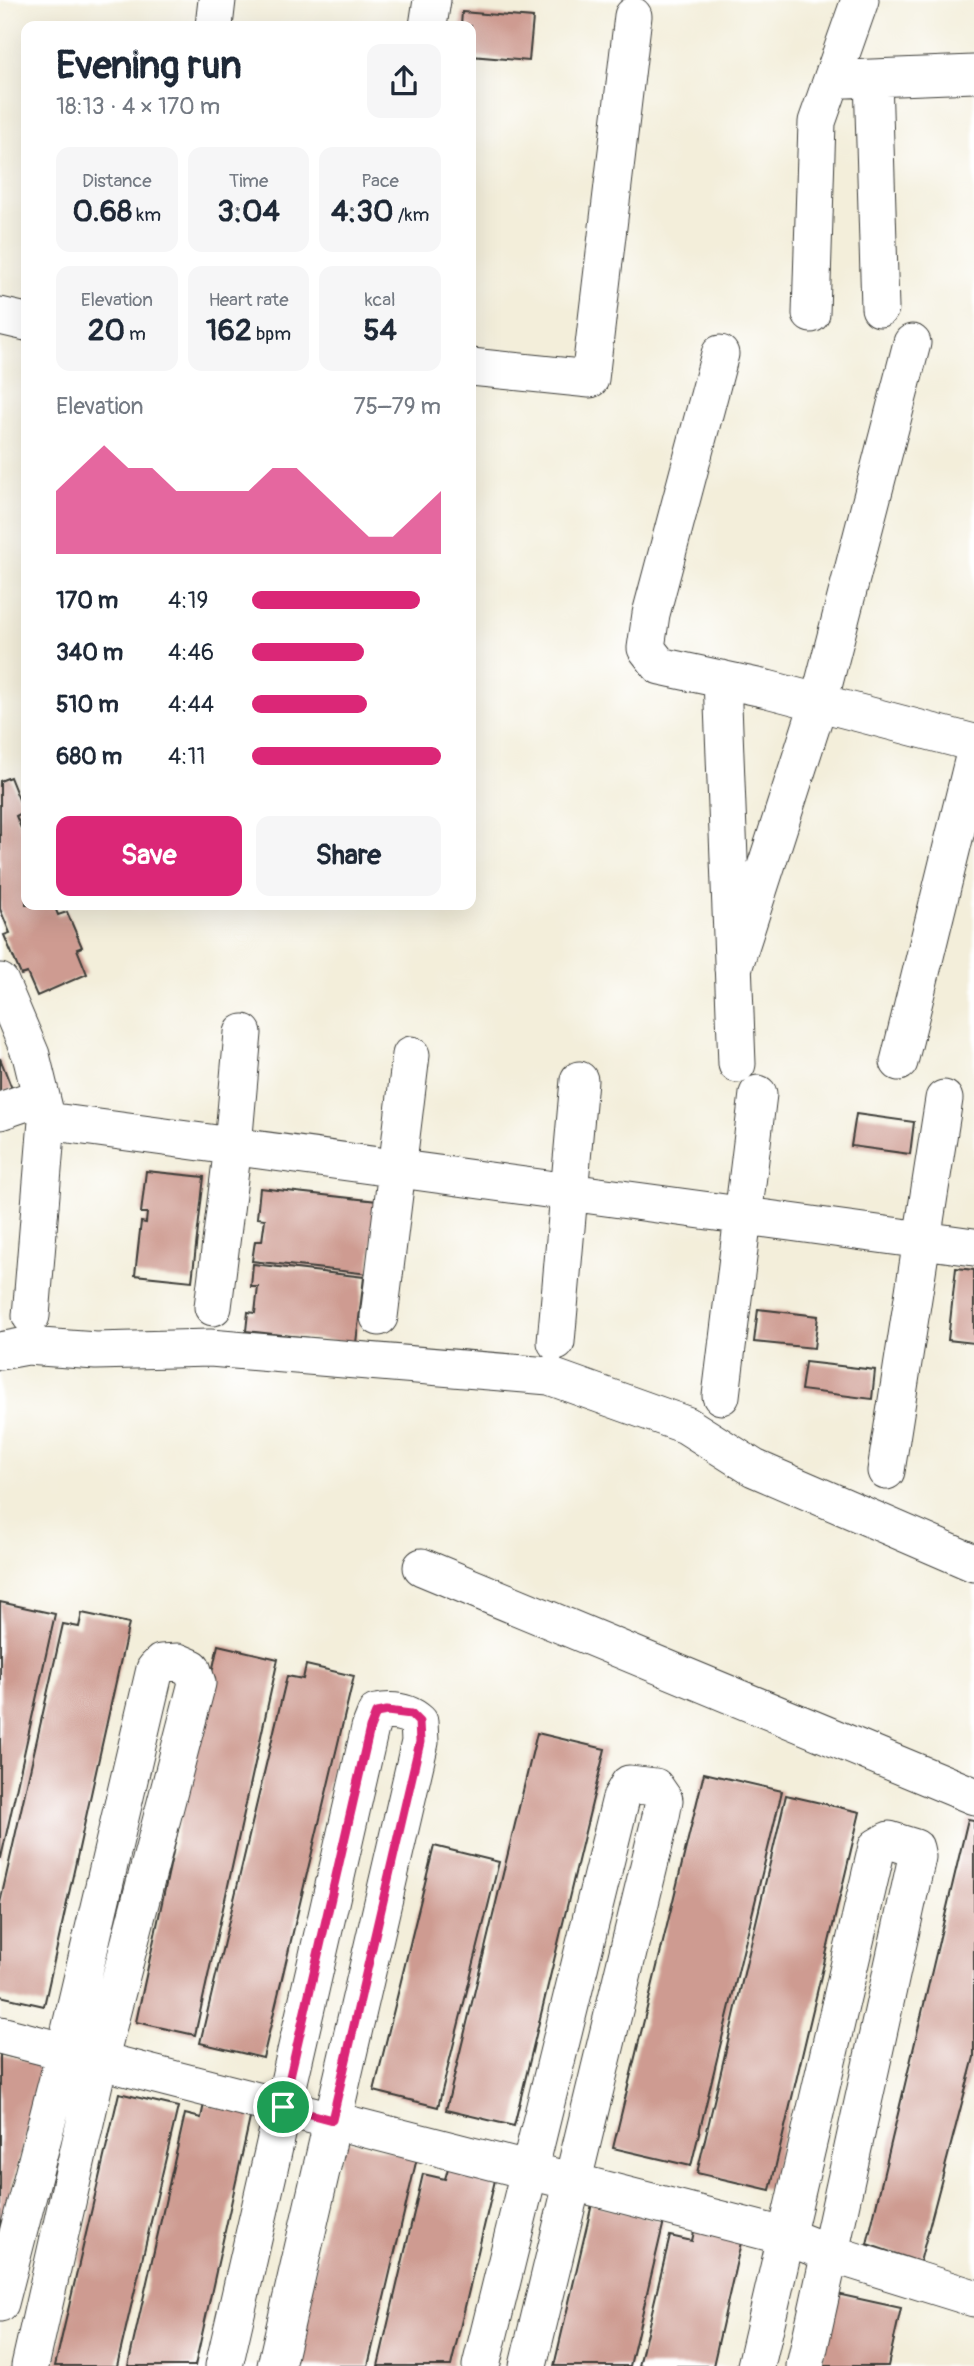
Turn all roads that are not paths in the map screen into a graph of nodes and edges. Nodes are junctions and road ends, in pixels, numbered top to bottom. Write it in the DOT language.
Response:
graph roads {
  1 [pos="217,0"];
  2 [pos="432,0"];
  3 [pos="860,0"];
  4 [pos="633,16"];
  5 [pos="215,21"];
  6 [pos="429,21"];
  7 [pos="974,74"];
  8 [pos="873,78"];
  9 [pos="829,80"];
  10 [pos="880,308"];
  11 [pos="811,314"];
  12 [pos="0,316"];
  13 [pos="21,321"];
  14 [pos="912,344"];
  15 [pos="720,354"];
  16 [pos="476,368"];
  17 [pos="722,679"];
  18 [pos="819,702"];
  19 [pos="974,743"];
  20 [pos="974,757"];
  21 [pos="733,969"];
  22 [pos="0,982"];
  23 [pos="243,1033"];
  24 [pos="411,1055"];
  25 [pos="899,1062"];
  26 [pos="737,1064"];
  27 [pos="579,1080"];
  28 [pos="758,1094"];
  29 [pos="944,1099"];
  30 [pos="44,1109"];
  31 [pos="0,1111"];
  32 [pos="233,1146"];
  33 [pos="397,1169"];
  34 [pos="569,1192"];
  35 [pos="742,1216"];
  36 [pos="922,1240"];
  37 [pos="974,1247"];
  38 [pos="213,1307"];
  39 [pos="31,1316"];
  40 [pos="379,1317"];
  41 [pos="556,1342"];
  42 [pos="0,1350"];
  43 [pos="721,1396"];
  44 [pos="886,1471"];
  45 [pos="974,1563"];
  46 [pos="422,1567"];
  47 [pos="974,1796"];
  48 [pos="0,2035"];
  49 [pos="82,2056"];
  50 [pos="283,2107"];
  51 [pos="332,2120"];
  52 [pos="530,2169"];
  53 [pos="574,2180"];
  54 [pos="788,2237"];
  55 [pos="829,2253"];
  56 [pos="974,2298"];
  57 [pos="0,2303"];
  58 [pos="30,2366"];
  59 [pos="224,2366"];
  60 [pos="276,2366"];
  61 [pos="481,2366"];
  62 [pos="528,2366"];
  63 [pos="756,2366"];
  64 [pos="805,2366"];
  1 -- 5 [label="street"];
  2 -- 6 [label="street"];
  3 -- 9 [label="street"];
  4 -- 16 [label="street"];
  7 -- 8 [label="street"];
  8 -- 9 [label="street"];
  8 -- 10 [label="street"];
  9 -- 11 [label="street"];
  12 -- 13 [label="street"];
  14 -- 18 [label="street"];
  15 -- 17 [label="street"];
  17 -- 18 [label="street"];
  17 -- 21 [label="street"];
  18 -- 19 [label="street"];
  18 -- 21 [label="street"];
  20 -- 25 [label="street"];
  21 -- 26 [label="street"];
  22 -- 30 [label="street"];
  23 -- 32 [label="street"];
  24 -- 33 [label="street"];
  27 -- 34 [label="street"];
  28 -- 35 [label="street"];
  29 -- 36 [label="street"];
  30 -- 31 [label="street"];
  30 -- 32 [label="street"];
  30 -- 39 [label="street"];
  32 -- 33 [label="street"];
  32 -- 38 [label="street"];
  33 -- 34 [label="street"];
  33 -- 40 [label="street"];
  34 -- 35 [label="street"];
  34 -- 41 [label="street"];
  35 -- 36 [label="street"];
  35 -- 43 [label="street"];
  36 -- 37 [label="street"];
  36 -- 44 [label="street"];
  42 -- 45 [label="street"];
  46 -- 47 [label="street"];
  48 -- 49 [label="street"];
  49 -- 49 [label="street"];
  49 -- 50 [label="street"];
  49 -- 57 [label="street"];
  49 -- 58 [label="street"];
  50 -- 51 [label="street"];
  50 -- 51 [label="street"];
  50 -- 59 [label="street"];
  51 -- 52 [label="street"];
  51 -- 60 [label="street"];
  52 -- 53 [label="street"];
  52 -- 53 [label="street"];
  52 -- 61 [label="street"];
  53 -- 54 [label="street"];
  53 -- 62 [label="street"];
  54 -- 55 [label="street"];
  54 -- 55 [label="street"];
  54 -- 63 [label="street"];
  55 -- 56 [label="street"];
  55 -- 64 [label="street"];
}
